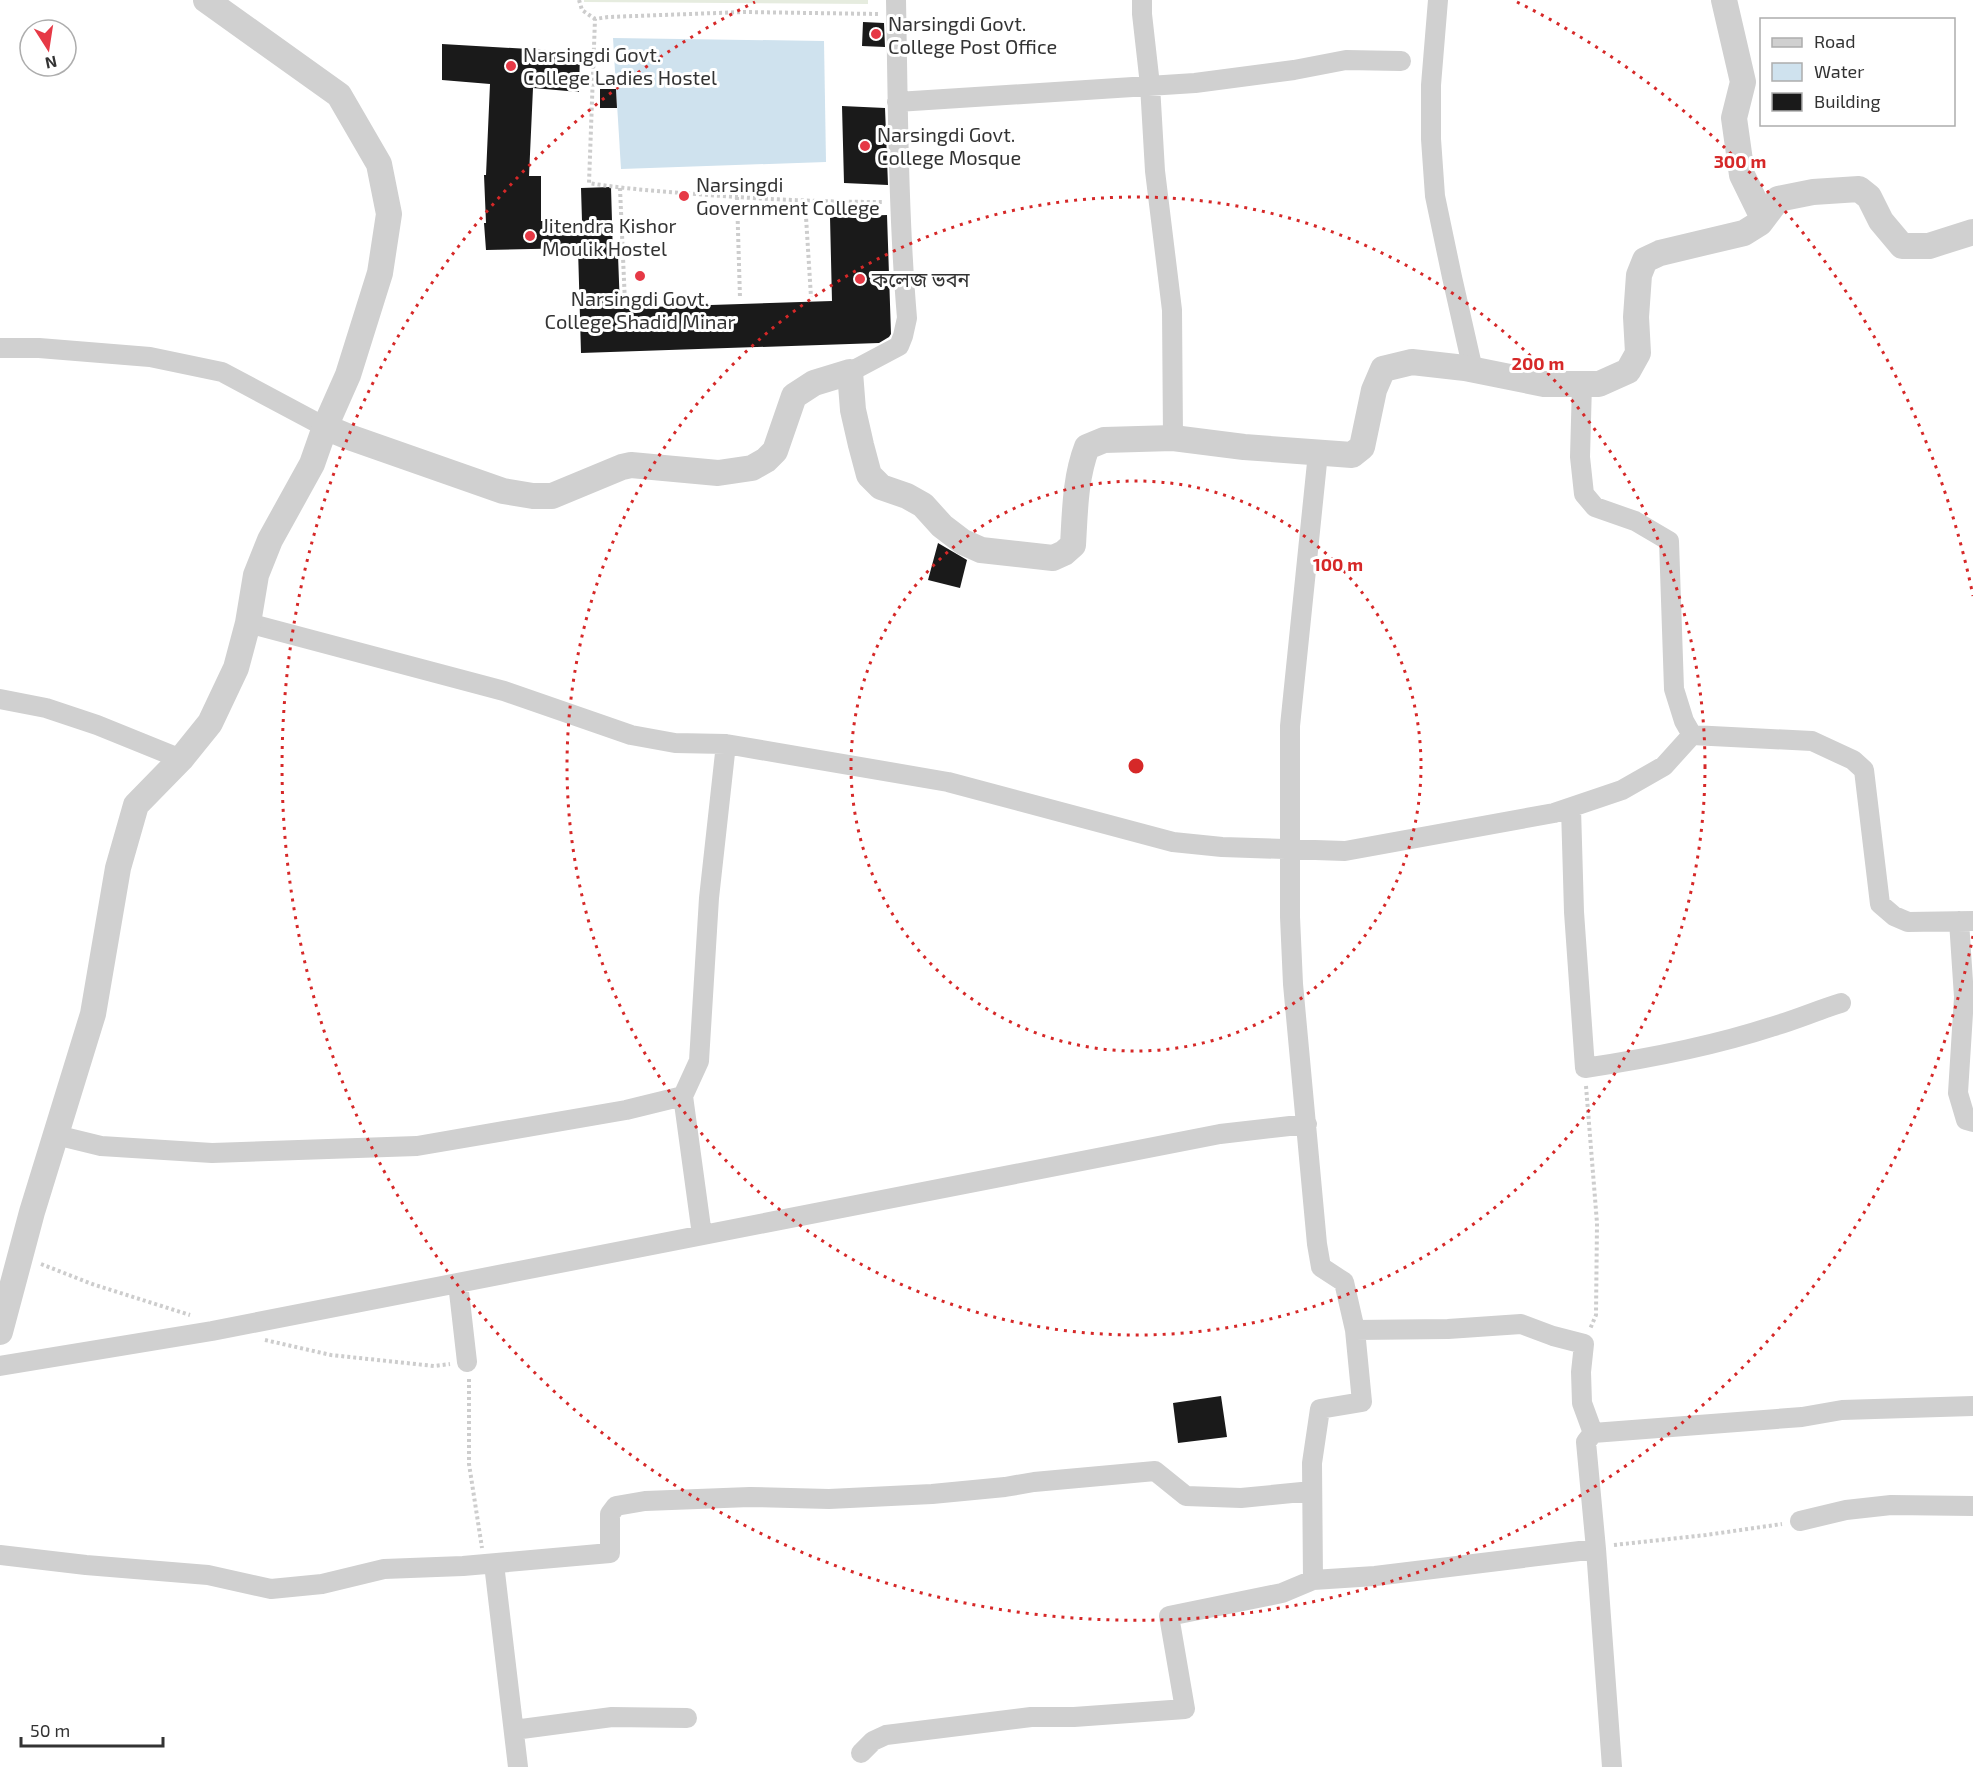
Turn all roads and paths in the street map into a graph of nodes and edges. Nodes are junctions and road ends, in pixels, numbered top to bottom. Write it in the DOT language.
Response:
graph roads {
  1 [pos="206,0"];
  2 [pos="579,0"];
  3 [pos="1142,0"];
  4 [pos="1437,0"];
  5 [pos="1724,0"];
  6 [pos="896,7"];
  7 [pos="595,19"];
  8 [pos="1401,61"];
  9 [pos="1150,85"];
  10 [pos="897,102"];
  11 [pos="620,188"];
  12 [pos="737,197"];
  13 [pos="805,201"];
  14 [pos="900,202"];
  15 [pos="1763,218"];
  16 [pos="1973,232"];
  17 [pos="811,297"];
  18 [pos="740,298"];
  19 [pos="625,303"];
  20 [pos="0,348"];
  21 [pos="1473,369"];
  22 [pos="850,372"];
  23 [pos="1582,384"];
  24 [pos="325,427"];
  25 [pos="1173,438"];
  26 [pos="1318,453"];
  27 [pos="248,623"];
  28 [pos="0,699"];
  29 [pos="1692,735"];
  30 [pos="726,744"];
  31 [pos="181,759"];
  32 [pos="1571,808"];
  33 [pos="1291,850"];
  34 [pos="1966,921"];
  35 [pos="1841,1003"];
  36 [pos="1585,1068"];
  37 [pos="683,1096"];
  38 [pos="1973,1122"];
  39 [pos="1307,1124"];
  40 [pos="56,1135"];
  41 [pos="702,1235"];
  42 [pos="20,1256"];
  43 [pos="458,1283"];
  44 [pos="228,1328"];
  45 [pos="1355,1330"];
  46 [pos="0,1332"];
  47 [pos="261,1339"];
  48 [pos="1584,1344"];
  49 [pos="467,1362"];
  50 [pos="0,1366"];
  51 [pos="1973,1406"];
  52 [pos="1593,1433"];
  53 [pos="1312,1491"];
  54 [pos="1973,1506"];
  55 [pos="1800,1521"];
  56 [pos="1596,1549"];
  57 [pos="0,1555"];
  58 [pos="489,1564"];
  59 [pos="1313,1580"];
  60 [pos="687,1718"];
  61 [pos="514,1730"];
  62 [pos="861,1753"];
  63 [pos="518,1767"];
  64 [pos="1612,1767"];
  1 -- 24 [label="street"];
  2 -- 7 [label="path"];
  3 -- 9 [label="street"];
  4 -- 21 [label="street"];
  5 -- 15 [label="street"];
  6 -- 7 [label="path"];
  6 -- 10 [label="street"];
  7 -- 11 [label="path"];
  8 -- 9 [label="street"];
  9 -- 10 [label="street"];
  9 -- 25 [label="street"];
  10 -- 14 [label="street"];
  11 -- 12 [label="path"];
  11 -- 19 [label="path"];
  12 -- 13 [label="path"];
  12 -- 18 [label="path"];
  13 -- 14 [label="path"];
  13 -- 17 [label="path"];
  14 -- 22 [label="street"];
  15 -- 16 [label="street"];
  15 -- 23 [label="street"];
  20 -- 24 [label="street"];
  21 -- 23 [label="street"];
  21 -- 26 [label="street"];
  22 -- 24 [label="street"];
  22 -- 25 [label="street"];
  23 -- 29 [label="street"];
  24 -- 27 [label="street"];
  25 -- 26 [label="street"];
  26 -- 33 [label="street"];
  27 -- 30 [label="street"];
  27 -- 31 [label="street"];
  28 -- 31 [label="street"];
  29 -- 32 [label="street"];
  29 -- 34 [label="street"];
  30 -- 33 [label="street"];
  30 -- 37 [label="street"];
  31 -- 40 [label="street"];
  32 -- 33 [label="street"];
  32 -- 36 [label="street"];
  33 -- 39 [label="street"];
  34 -- 38 [label="street"];
  35 -- 36 [label="street"];
  36 -- 48 [label="path"];
  37 -- 40 [label="street"];
  37 -- 41 [label="street"];
  39 -- 41 [label="street"];
  39 -- 45 [label="street"];
  40 -- 42 [label="street"];
  41 -- 43 [label="street"];
  42 -- 44 [label="path"];
  42 -- 46 [label="street"];
  43 -- 44 [label="street"];
  43 -- 49 [label="street"];
  44 -- 50 [label="street"];
  45 -- 48 [label="street"];
  45 -- 53 [label="street"];
  47 -- 49 [label="path"];
  48 -- 52 [label="street"];
  49 -- 58 [label="path"];
  51 -- 52 [label="street"];
  52 -- 56 [label="street"];
  53 -- 58 [label="street"];
  53 -- 59 [label="street"];
  54 -- 55 [label="street"];
  55 -- 56 [label="path"];
  56 -- 59 [label="street"];
  56 -- 64 [label="street"];
  57 -- 58 [label="street"];
  58 -- 61 [label="street"];
  59 -- 62 [label="street"];
  60 -- 61 [label="street"];
  61 -- 63 [label="street"];
}
